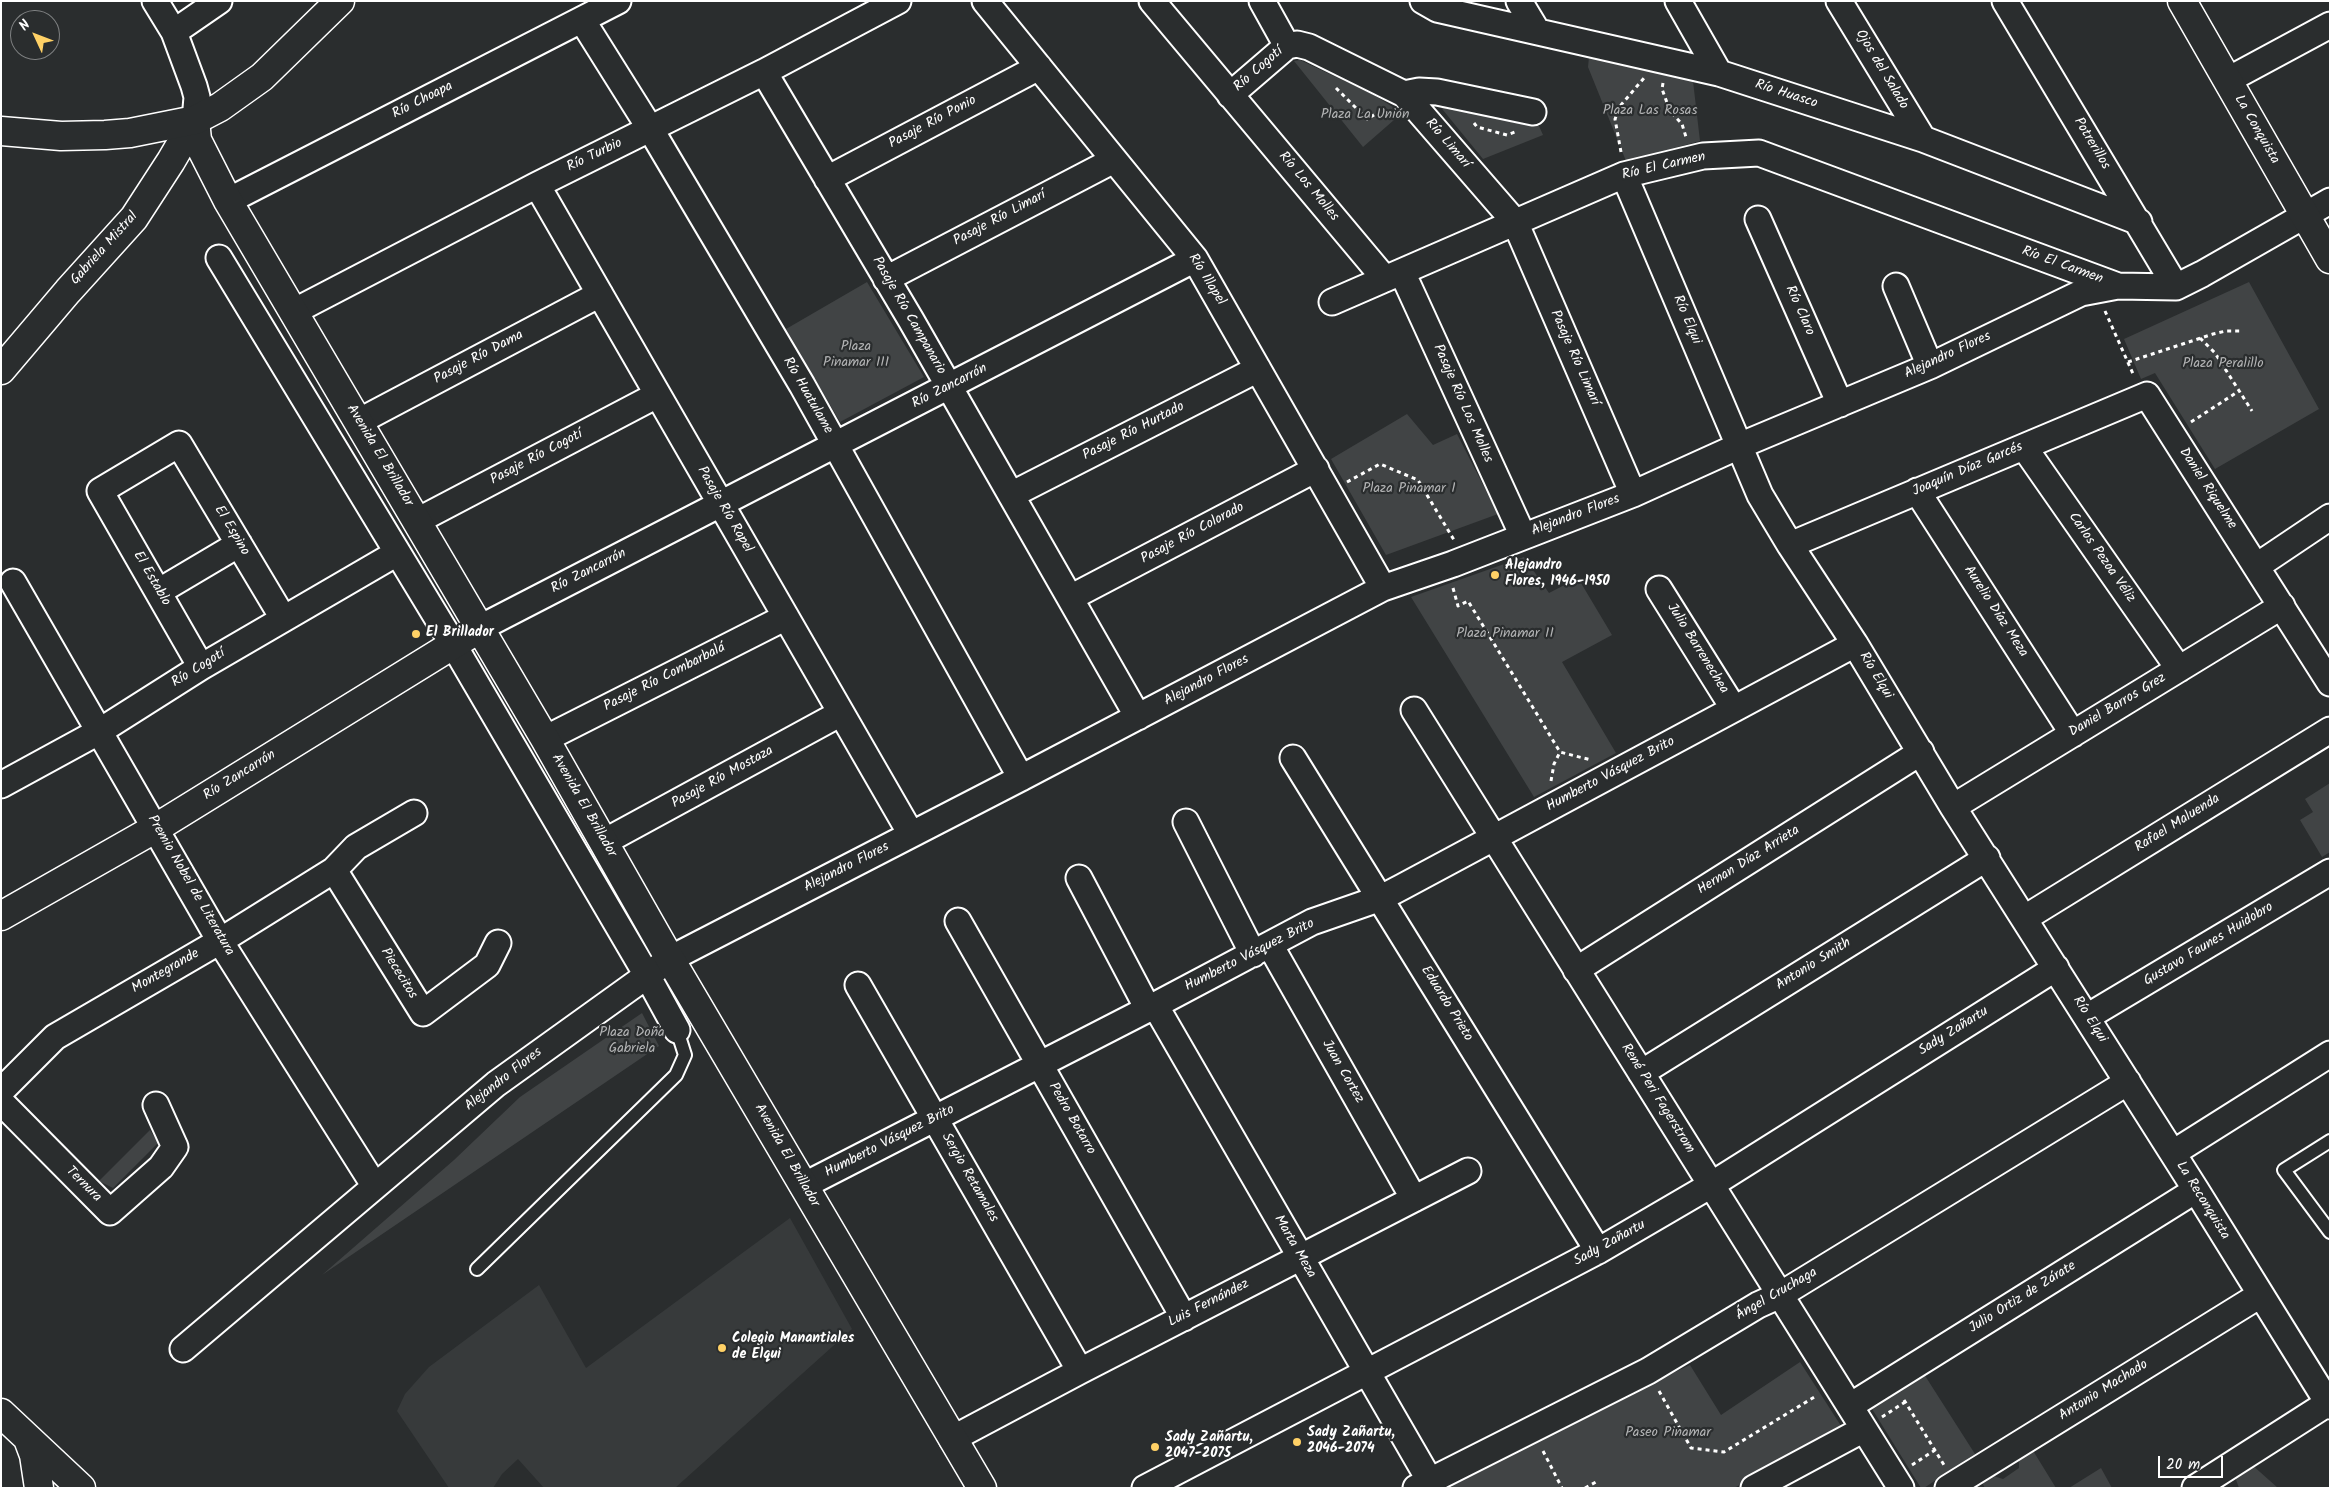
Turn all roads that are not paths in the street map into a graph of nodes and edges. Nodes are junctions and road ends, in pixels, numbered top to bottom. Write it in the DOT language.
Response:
graph roads {
  1 [pos="155,1"];
  2 [pos="219,1"];
  3 [pos="340,1"];
  4 [pos="618,1"];
  5 [pos="898,1"];
  6 [pos="985,1"];
  7 [pos="1152,1"];
  8 [pos="1262,1"];
  9 [pos="1424,1"];
  10 [pos="1519,1"];
  11 [pos="1678,1"];
  12 [pos="1839,1"];
  13 [pos="2005,1"];
  14 [pos="2182,1"];
  15 [pos="582,20"];
  16 [pos="2330,25"];
  17 [pos="1537,31"];
  18 [pos="174,32"];
  19 [pos="1287,46"];
  20 [pos="1039,67"];
  21 [pos="764,72"];
  22 [pos="1719,73"];
  23 [pos="2228,80"];
  24 [pos="1404,94"];
  25 [pos="1230,95"];
  26 [pos="1533,112"];
  27 [pos="195,120"];
  28 [pos="651,130"];
  29 [pos="1,131"];
  30 [pos="1923,140"];
  31 [pos="1114,160"];
  32 [pos="1624,175"];
  33 [pos="828,179"];
  34 [pos="537,185"];
  35 [pos="228,201"];
  36 [pos="2330,201"];
  37 [pos="2306,214"];
  38 [pos="1758,219"];
  39 [pos="1515,222"];
  40 [pos="2138,222"];
  41 [pos="219,258"];
  42 [pos="1195,259"];
  43 [pos="2330,259"];
  44 [pos="1394,275"];
  45 [pos="886,279"];
  46 [pos="1896,286"];
  47 [pos="2176,287"];
  48 [pos="2106,288"];
  49 [pos="600,294"];
  50 [pos="1332,302"];
  51 [pos="293,312"];
  52 [pos="1930,366"];
  53 [pos="1258,369"];
  54 [pos="1,370"];
  55 [pos="949,387"];
  56 [pos="658,395"];
  57 [pos="2146,395"];
  58 [pos="1840,404"];
  59 [pos="358,422"];
  60 [pos="836,446"];
  61 [pos="1739,446"];
  62 [pos="2024,447"];
  63 [pos="1322,480"];
  64 [pos="100,491"];
  65 [pos="1917,491"];
  66 [pos="1633,494"];
  67 [pos="1011,495"];
  68 [pos="721,504"];
  69 [pos="2330,517"];
  70 [pos="417,521"];
  71 [pos="1522,536"];
  72 [pos="239,544"];
  73 [pos="1790,544"];
  74 [pos="397,553"];
  75 [pos="2257,566"];
  76 [pos="13,582"];
  77 [pos="1383,588"];
  78 [pos="1659,589"];
  79 [pos="158,592"];
  80 [pos="1070,598"];
  81 [pos="2282,606"];
  82 [pos="786,617"];
  83 [pos="283,618"];
  84 [pos="480,628"];
  85 [pos="453,644"];
  86 [pos="1855,644"];
  87 [pos="201,667"];
  88 [pos="2179,669"];
  89 [pos="2328,676"];
  90 [pos="1734,708"];
  91 [pos="1414,710"];
  92 [pos="841,713"];
  93 [pos="1138,717"];
  94 [pos="2330,730"];
  95 [pos="100,731"];
  96 [pos="2073,734"];
  97 [pos="545,739"];
  98 [pos="1921,752"];
  99 [pos="1293,758"];
  100 [pos="1021,778"];
  101 [pos="1,785"];
  102 [pos="1953,807"];
  103 [pos="414,814"];
  104 [pos="1186,822"];
  105 [pos="156,828"];
  106 [pos="911,834"];
  107 [pos="1494,839"];
  108 [pos="604,842"];
  109 [pos="1987,858"];
  110 [pos="334,870"];
  111 [pos="2330,872"];
  112 [pos="1079,878"];
  113 [pos="1381,898"];
  114 [pos="1,916"];
  115 [pos="2026,918"];
  116 [pos="958,921"];
  117 [pos="220,940"];
  118 [pos="498,943"];
  119 [pos="1262,950"];
  120 [pos="670,959"];
  121 [pos="2056,968"];
  122 [pos="1576,970"];
  123 [pos="648,977"];
  124 [pos="858,985"];
  125 [pos="1151,1007"];
  126 [pos="2087,1017"];
  127 [pos="677,1030"];
  128 [pos="2330,1054"];
  129 [pos="1040,1065"];
  130 [pos="1641,1073"];
  131 [pos="2128,1082"];
  132 [pos="1,1091"];
  133 [pos="1,1102"];
  134 [pos="156,1105"];
  135 [pos="935,1119"];
  136 [pos="2330,1141"];
  137 [pos="2173,1153"];
  138 [pos="1468,1171"];
  139 [pos="374,1185"];
  140 [pos="1711,1185"];
  141 [pos="803,1186"];
  142 [pos="2196,1190"];
  143 [pos="1414,1199"];
  144 [pos="2330,1232"];
  145 [pos="1598,1251"];
  146 [pos="1300,1258"];
  147 [pos="477,1269"];
  148 [pos="1780,1295"];
  149 [pos="2260,1295"];
  150 [pos="1184,1318"];
  151 [pos="183,1349"];
  152 [pos="1080,1371"];
  153 [pos="1366,1372"];
  154 [pos="2329,1405"];
  155 [pos="1850,1406"];
  156 [pos="1,1413"];
  157 [pos="1864,1429"];
  158 [pos="27,1437"];
  159 [pos="952,1440"];
  160 [pos="1426,1485"];
  161 [pos="1952,1485"];
  162 [pos="39,1488"];
  163 [pos="80,1488"];
  164 [pos="982,1488"];
  165 [pos="1145,1488"];
  166 [pos="1754,1488"];
  167 [pos="1901,1488"];
  168 [pos="2195,1488"];
  1 -- 18 [label="street"];
  2 -- 18 [label="street"];
  3 -- 27 [label="street"];
  4 -- 15 [label="street, Río Choapa"];
  5 -- 21 [label="street, Río Turbio"];
  6 -- 20 [label="street, Río Illapel"];
  7 -- 25 [label="street"];
  8 -- 19 [label="street"];
  9 -- 17 [label="street, Río Huasco"];
  10 -- 17 [label="street"];
  11 -- 22 [label="street"];
  12 -- 30 [label="street, Ojos del Salado"];
  13 -- 40 [label="street, Potrerillos"];
  14 -- 23 [label="street, La Conquista"];
  15 -- 28 [label="street, Río Huatulame"];
  15 -- 35 [label="street, Río Choapa"];
  16 -- 23 [label="street"];
  17 -- 22 [label="street, Río Huasco"];
  18 -- 27 [label="street"];
  19 -- 24 [label="street, Río Limarí"];
  19 -- 25 [label="street, Río Cogotí"];
  20 -- 31 [label="street, Río Illapel"];
  20 -- 33 [label="street, Pasaje Río Ponio"];
  21 -- 28 [label="street, Río Turbio"];
  21 -- 33 [label="street, Pasaje Río Campanario"];
  22 -- 30 [label="street, Río Huasco"];
  23 -- 37 [label="street, La Conquista"];
  24 -- 26 [label="street"];
  24 -- 39 [label="street, Río Limarí"];
  25 -- 44 [label="street, Río Los Molles"];
  27 -- 29 [label="street"];
  27 -- 35 [label="street, Avenida El Brillador"];
  27 -- 54 [label="street, Gabriela Mistral"];
  28 -- 34 [label="street, Río Turbio"];
  28 -- 60 [label="street, Río Huatulame"];
  30 -- 40 [label="street, Río Huasco"];
  31 -- 42 [label="street, Río Illapel"];
  31 -- 45 [label="street, Pasaje Río Limarí"];
  32 -- 39 [label="street, Río El Carmen"];
  32 -- 48 [label="street, Río El Carmen"];
  32 -- 61 [label="street, Río Elqui"];
  33 -- 45 [label="street, Pasaje Río Campanario"];
  34 -- 49 [label="street, Pasaje Río Rapel"];
  34 -- 51 [label="street, Río Turbio"];
  35 -- 51 [label="street, Avenida El Brillador"];
  36 -- 37 [label="street, Alejandro Flores"];
  37 -- 43 [label="street, La Conquista"];
  37 -- 47 [label="street, Alejandro Flores"];
  38 -- 58 [label="street, Río Claro"];
  39 -- 44 [label="street, Río El Carmen"];
  39 -- 66 [label="street, Pasaje Río Limarí"];
  40 -- 47 [label="street, Potrerillos"];
  41 -- 74 [label="street"];
  42 -- 53 [label="street, Río Illapel"];
  42 -- 55 [label="street, Río Zancarrón"];
  44 -- 50 [label="street, Río El Carmen"];
  44 -- 71 [label="street, Pasaje Río Los Molles"];
  45 -- 55 [label="street, Pasaje Río Campanario"];
  46 -- 52 [label="street"];
  47 -- 48 [label="street, Alejandro Flores"];
  48 -- 52 [label="street, Alejandro Flores"];
  49 -- 56 [label="street, Pasaje Río Rapel"];
  49 -- 59 [label="street, Pasaje Río Dama"];
  51 -- 59 [label="street, Avenida El Brillador"];
  52 -- 58 [label="street, Alejandro Flores"];
  53 -- 63 [label="street, Río Illapel"];
  53 -- 67 [label="street, Pasaje Río Hurtado"];
  55 -- 60 [label="street, Río Zancarrón"];
  55 -- 67 [label="street, Pasaje Río Campanario"];
  56 -- 68 [label="street, Pasaje Río Rapel"];
  56 -- 70 [label="street, Pasaje Río Cogotí"];
  57 -- 62 [label="street, Joaquín Díaz Garcés"];
  57 -- 75 [label="street, Daniel Riquelme"];
  58 -- 61 [label="street, Alejandro Flores"];
  59 -- 70 [label="street, Avenida El Brillador"];
  60 -- 68 [label="street, Río Zancarrón"];
  60 -- 100 [label="street, Río Huatulame"];
  61 -- 66 [label="street, Alejandro Flores"];
  61 -- 73 [label="street, Río Elqui"];
  62 -- 65 [label="street, Joaquín Díaz Garcés"];
  62 -- 88 [label="street, Carlos Pezoa Véliz"];
  63 -- 77 [label="street, Río Illapel"];
  63 -- 80 [label="street, Pasaje Río Colorado"];
  64 -- 72 [label="street, El Espino"];
  64 -- 79 [label="street, El Establo"];
  65 -- 73 [label="street, Joaquín Díaz Garcés"];
  65 -- 96 [label="street, Aurelio Díaz Meza"];
  66 -- 71 [label="street, Alejandro Flores"];
  67 -- 80 [label="street, Pasaje Río Campanario"];
  68 -- 82 [label="street, Pasaje Río Rapel"];
  68 -- 84 [label="street, Río Zancarrón"];
  69 -- 75 [label="street"];
  70 -- 84 [label="street, Avenida El Brillador"];
  71 -- 77 [label="street, Alejandro Flores"];
  72 -- 79 [label="street"];
  72 -- 83 [label="street, El Espino"];
  73 -- 86 [label="street, Río Elqui"];
  74 -- 83 [label="street, Río Cogotí"];
  74 -- 85 [label="street"];
  75 -- 81 [label="street, Daniel Riquelme"];
  76 -- 95 [label="street, Premio Nobel de Literatura"];
  77 -- 93 [label="street, Alejandro Flores"];
  78 -- 90 [label="street, Julio Barrenechea"];
  79 -- 87 [label="street, El Establo"];
  80 -- 93 [label="street, Pasaje Río Campanario"];
  81 -- 88 [label="street, Daniel Barros Grez"];
  81 -- 89 [label="street, Daniel Riquelme"];
  82 -- 92 [label="street, Pasaje Río Rapel"];
  82 -- 97 [label="street, Pasaje Río Combarbalá"];
  83 -- 87 [label="street, Río Cogotí"];
  84 -- 85 [label="street, Río Zancarrón"];
  84 -- 97 [label="street, Avenida El Brillador"];
  85 -- 105 [label="street, Río Zancarrón"];
  85 -- 123 [label="street"];
  86 -- 90 [label="street, Humberto Vásquez Brito"];
  86 -- 98 [label="street, Río Elqui"];
  87 -- 95 [label="street, Río Cogotí"];
  88 -- 96 [label="street, Daniel Barros Grez"];
  90 -- 107 [label="street, Humberto Vásquez Brito"];
  91 -- 107 [label="street, René Peri Fagerstrom"];
  92 -- 106 [label="street, Pasaje Río Rapel"];
  92 -- 108 [label="street, Pasaje Río Mostaza"];
  93 -- 100 [label="street, Alejandro Flores"];
  94 -- 115 [label="street, Rafael Maluenda"];
  95 -- 101 [label="street, Río Cogotí"];
  95 -- 105 [label="street, Premio Nobel de Literatura"];
  96 -- 102 [label="street, Daniel Barros Grez"];
  97 -- 108 [label="street, Avenida El Brillador"];
  98 -- 102 [label="street, Río Elqui"];
  98 -- 122 [label="street, Hernan Díaz Arrieta"];
  99 -- 113 [label="street, Eduardo Prieto"];
  100 -- 106 [label="street, Alejandro Flores"];
  102 -- 109 [label="street, Río Elqui"];
  103 -- 110 [label="street, Montegrande"];
  104 -- 119 [label="street, Juan Cortez"];
  105 -- 114 [label="street, Río Zancarrón"];
  105 -- 117 [label="street, Premio Nobel de Literatura"];
  106 -- 120 [label="street, Alejandro Flores"];
  107 -- 113 [label="street, Humberto Vásquez Brito"];
  107 -- 122 [label="street, René Peri Fagerstrom"];
  108 -- 120 [label="street, Avenida El Brillador"];
  109 -- 115 [label="street, Río Elqui"];
  109 -- 130 [label="street, Antonio Smith"];
  110 -- 117 [label="street, Montegrande"];
  110 -- 118 [label="street, Piececitos"];
  111 -- 126 [label="street, Gustavo Faunes Huidobro"];
  112 -- 125 [label="street, Marta Meza"];
  113 -- 119 [label="street, Humberto Vásquez Brito"];
  113 -- 145 [label="street, Eduardo Prieto"];
  115 -- 121 [label="street, Río Elqui"];
  116 -- 129 [label="street, Pedro Botarro"];
  117 -- 132 [label="street, Montegrande"];
  117 -- 139 [label="street, Premio Nobel de Literatura"];
  119 -- 125 [label="street, Humberto Vásquez Brito"];
  119 -- 143 [label="street, Juan Cortez"];
  120 -- 123 [label="street, Alejandro Flores"];
  120 -- 141 [label="street, Avenida El Brillador"];
  121 -- 126 [label="street, Río Elqui"];
  121 -- 140 [label="street, Sady Zañartu"];
  122 -- 130 [label="street, René Peri Fagerstrom"];
  123 -- 127 [label="street"];
  123 -- 139 [label="street, Alejandro Flores"];
  124 -- 135 [label="street, Sergio Retamales"];
  125 -- 129 [label="street, Humberto Vásquez Brito"];
  125 -- 146 [label="street, Marta Meza"];
  126 -- 131 [label="street, Río Elqui"];
  127 -- 147 [label="lane"];
  128 -- 137 [label="street, La Reconquista"];
  129 -- 135 [label="street, Humberto Vásquez Brito"];
  129 -- 150 [label="street, Pedro Botarro"];
  130 -- 140 [label="street, René Peri Fagerstrom"];
  131 -- 137 [label="street, Río Elqui"];
  131 -- 148 [label="street, Ángel Cruchaga"];
  133 -- 134 [label="street, Ternura"];
  135 -- 141 [label="street, Humberto Vásquez Brito"];
  135 -- 152 [label="street, Sergio Retamales"];
  136 -- 144 [label="lane"];
  137 -- 142 [label="street, La Reconquista"];
  138 -- 143 [label="street, Luis Fernández"];
  139 -- 151 [label="street, Alejandro Flores"];
  140 -- 145 [label="street, Sady Zañartu"];
  140 -- 148 [label="street, René Peri Fagerstrom"];
  141 -- 159 [label="street, Avenida El Brillador"];
  142 -- 149 [label="street, La Reconquista"];
  142 -- 155 [label="street, Julio Ortiz de Zárate"];
  143 -- 146 [label="street, Luis Fernández"];
  145 -- 153 [label="street, Sady Zañartu"];
  146 -- 150 [label="street, Luis Fernández"];
  146 -- 153 [label="street, Marta Meza"];
  148 -- 155 [label="street, René Peri Fagerstrom"];
  148 -- 160 [label="street, Ángel Cruchaga"];
  149 -- 154 [label="street, La Reconquista"];
  149 -- 161 [label="street, Antonio Machado"];
  150 -- 152 [label="street, Luis Fernández"];
  152 -- 159 [label="street, Luis Fernández"];
  153 -- 160 [label="street, Marta Meza"];
  153 -- 165 [label="street, Sady Zañartu"];
  154 -- 168 [label="street"];
  155 -- 157 [label="street, René Peri Fagerstrom"];
  156 -- 158 [label="street"];
  157 -- 166 [label="street"];
  157 -- 167 [label="street, René Peri Fagerstrom"];
  158 -- 162 [label="street"];
  158 -- 163 [label="street"];
  159 -- 164 [label="street, Avenida El Brillador"];
}
